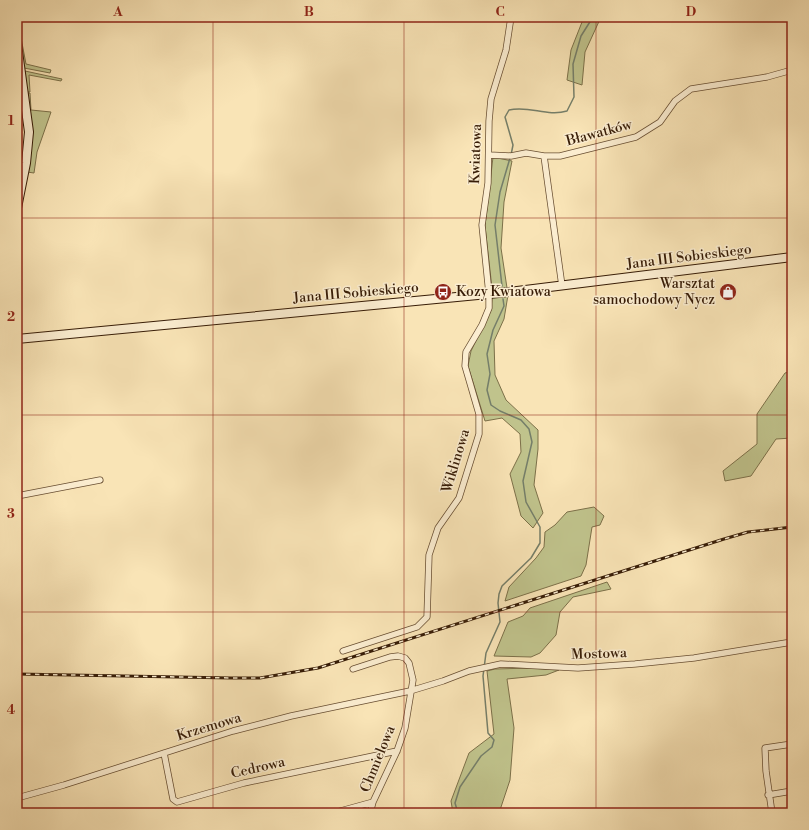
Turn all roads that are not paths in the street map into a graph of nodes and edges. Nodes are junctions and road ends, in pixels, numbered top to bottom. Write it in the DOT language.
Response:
graph roads {
  1 [pos="511,17"];
  2 [pos="17,44"];
  3 [pos="792,70"];
  4 [pos="489,154"];
  5 [pos="544,156"];
  6 [pos="17,208"];
  7 [pos="792,257"];
  8 [pos="562,286"];
  9 [pos="489,294"];
  10 [pos="17,339"];
  11 [pos="100,480"];
  12 [pos="17,496"];
  13 [pos="792,642"];
  14 [pos="344,651"];
  15 [pos="353,669"];
  16 [pos="410,691"];
  17 [pos="792,744"];
  18 [pos="397,751"];
  19 [pos="164,753"];
  20 [pos="792,790"];
  21 [pos="768,795"];
  22 [pos="17,798"];
  23 [pos="373,802"];
  24 [pos="333,813"];
  25 [pos="370,813"];
  26 [pos="772,813"];
  1 -- 4 [label="street, Kwiatowa"];
  2 -- 6 [label="street"];
  3 -- 5 [label="street, Bławatków"];
  4 -- 5 [label="street, Bławatków"];
  4 -- 9 [label="street, Kwiatowa"];
  5 -- 8 [label="street"];
  7 -- 8 [label="street, Jana III Sobieskiego"];
  8 -- 9 [label="street, Jana III Sobieskiego"];
  9 -- 10 [label="street, Jana III Sobieskiego"];
  9 -- 14 [label="street, Wiklinowa"];
  11 -- 12 [label="street"];
  13 -- 16 [label="street, Mostowa"];
  15 -- 16 [label="street"];
  16 -- 18 [label="street, Chmielowa"];
  16 -- 19 [label="street, Krzemowa"];
  17 -- 21 [label="street"];
  18 -- 19 [label="street, Cedrowa"];
  18 -- 23 [label="street, Chmielowa"];
  19 -- 22 [label="street, Krzemowa"];
  20 -- 21 [label="street"];
  21 -- 26 [label="street"];
  23 -- 24 [label="street"];
  23 -- 25 [label="street, Chmielowa"];
}
